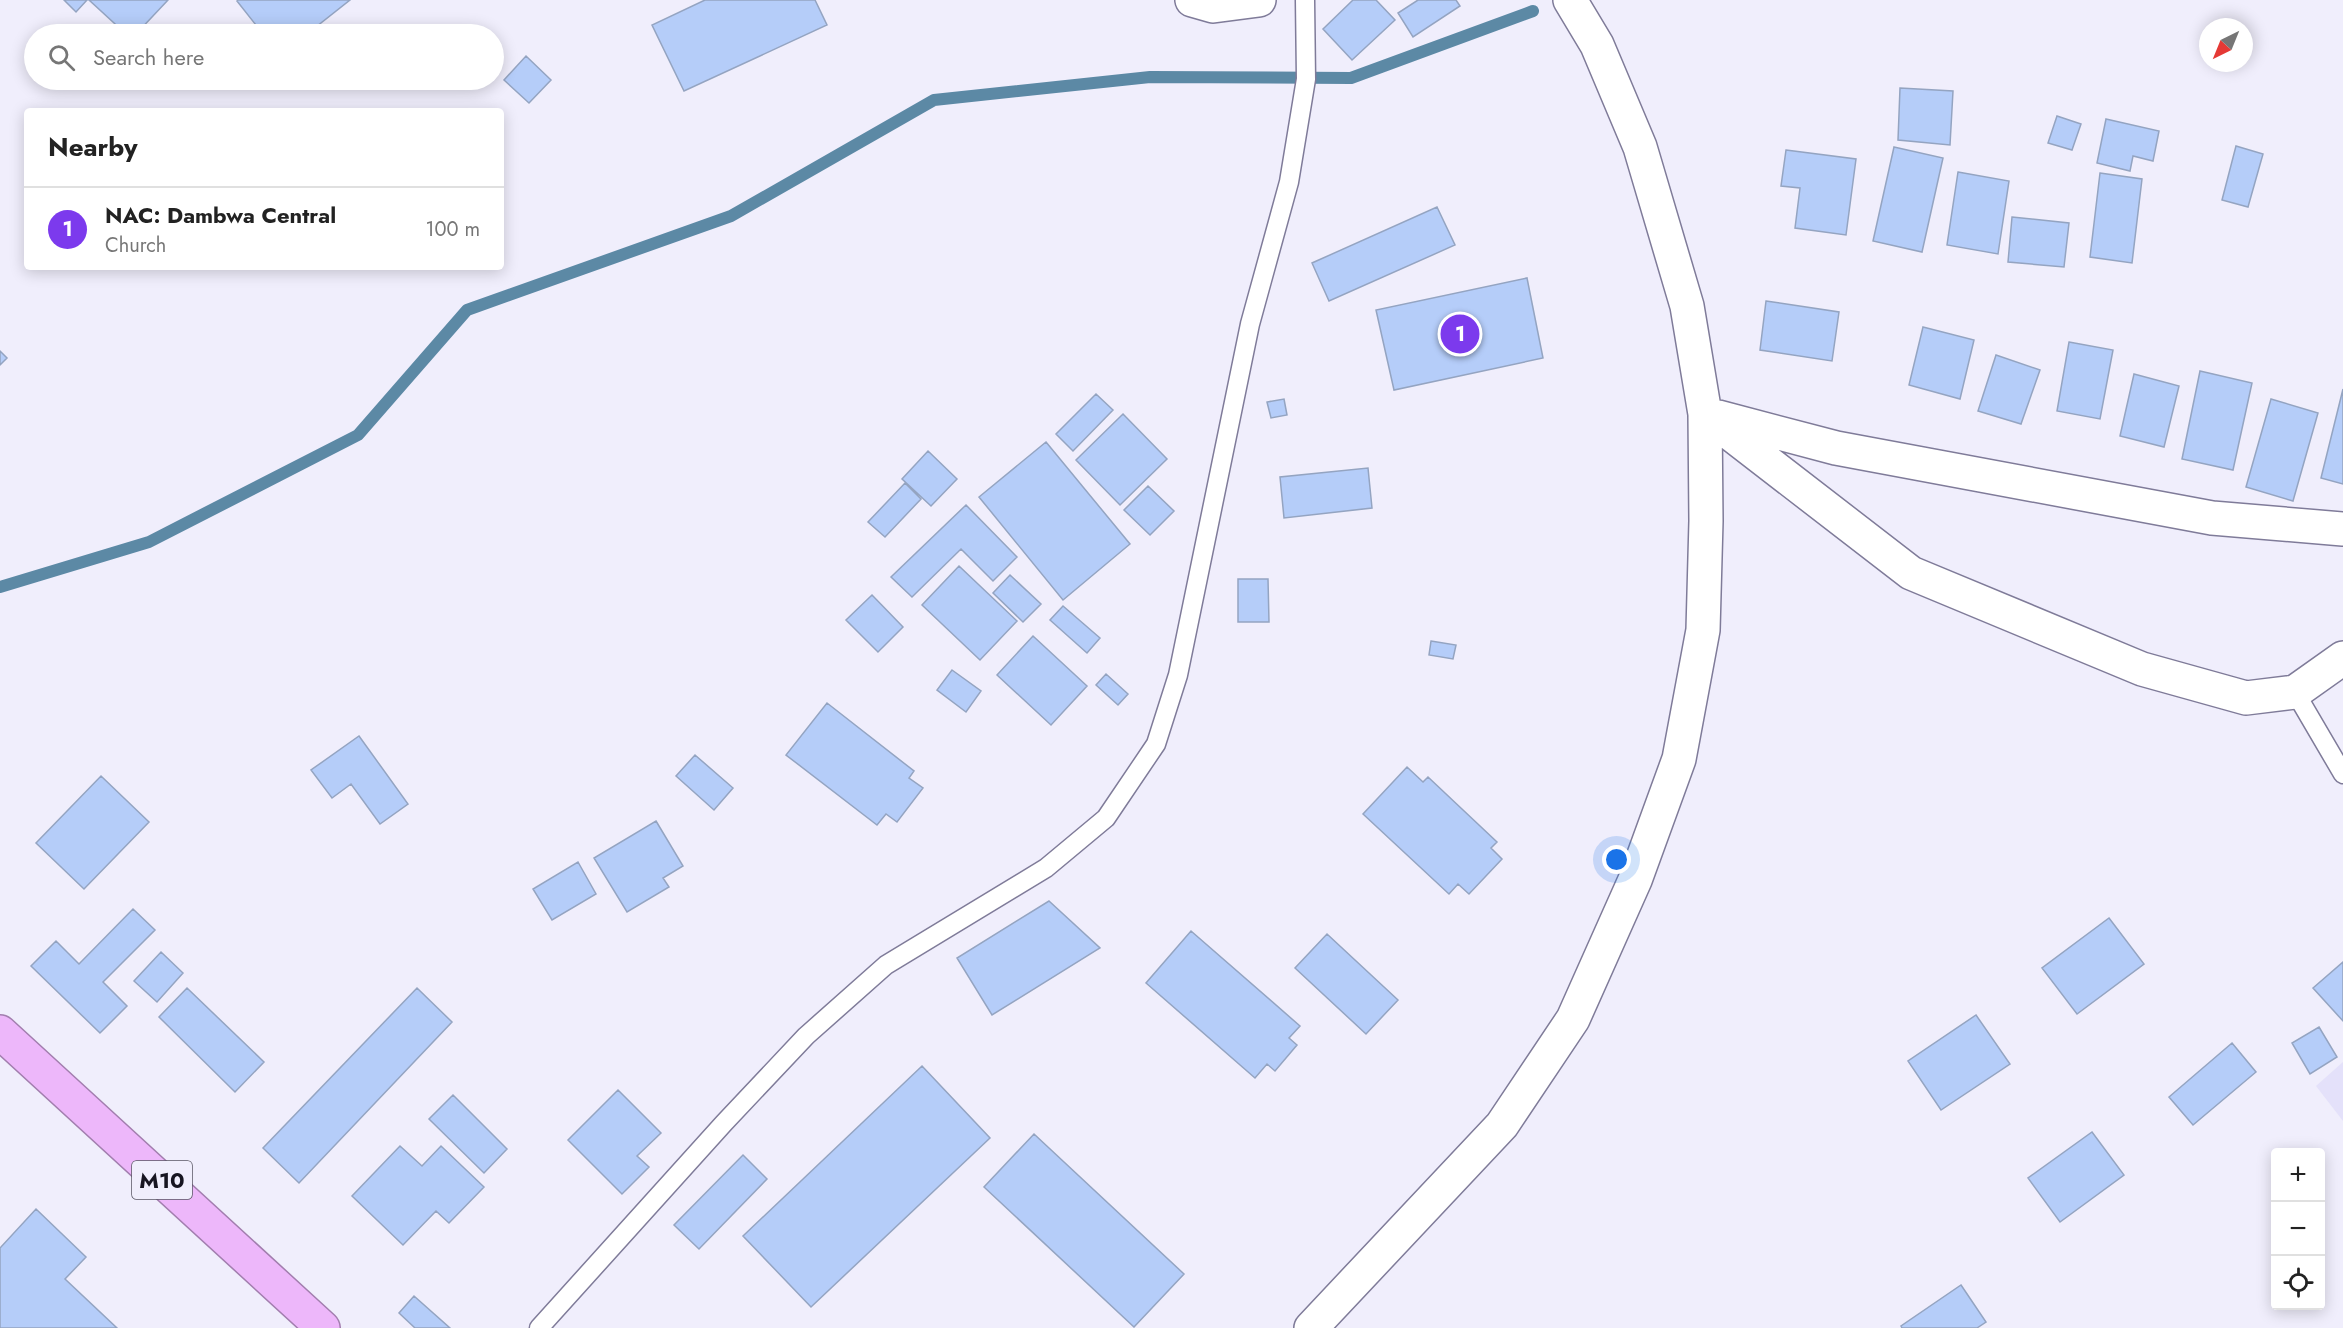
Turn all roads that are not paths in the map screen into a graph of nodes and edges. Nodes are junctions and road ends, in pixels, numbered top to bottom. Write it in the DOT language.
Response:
graph roads {
  1 [pos="1192,0"];
  2 [pos="1259,0"];
  3 [pos="1305,0"];
  4 [pos="1570,0"];
  5 [pos="1705,414"];
  6 [pos="2343,530"];
  7 [pos="2343,658"];
  8 [pos="2295,692"];
  9 [pos="2343,774"];
  10 [pos="0,1032"];
  11 [pos="323,1328"];
  12 [pos="539,1328"];
  13 [pos="1311,1328"];
  1 -- 2 [label="street"];
  3 -- 12 [label="lane"];
  4 -- 5 [label="street"];
  5 -- 6 [label="street"];
  5 -- 8 [label="street"];
  5 -- 13 [label="street"];
  7 -- 8 [label="street"];
  8 -- 9 [label="lane"];
  10 -- 11 [label="highway, M10"];
}
